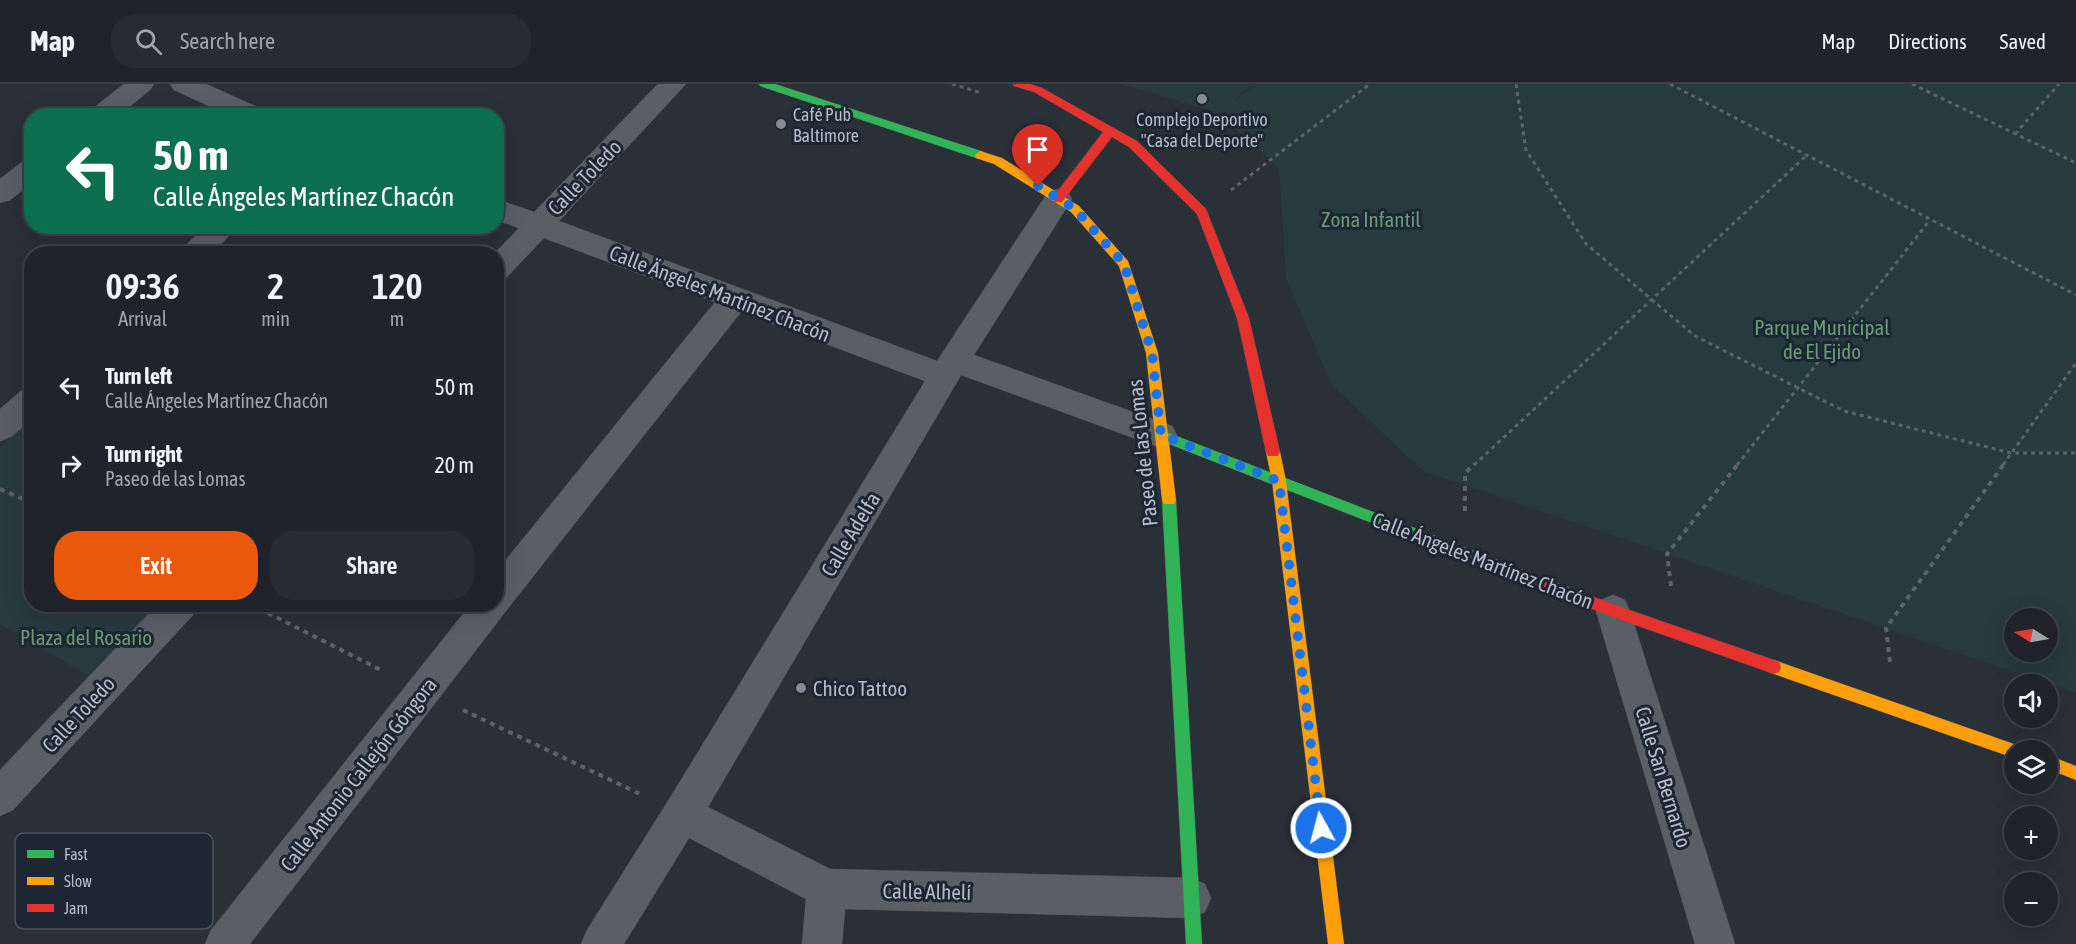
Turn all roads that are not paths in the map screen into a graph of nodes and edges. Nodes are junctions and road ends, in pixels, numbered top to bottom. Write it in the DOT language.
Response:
graph roads {
  1 [pos="141,84"];
  2 [pos="183,84"];
  3 [pos="673,84"];
  4 [pos="764,84"];
  5 [pos="1017,84"];
  6 [pos="110,108"];
  7 [pos="237,108"];
  8 [pos="1110,131"];
  9 [pos="24,175"];
  10 [pos="0,193"];
  11 [pos="1058,199"];
  12 [pos="504,212"];
  13 [pos="539,225"];
  14 [pos="215,234"];
  15 [pos="203,246"];
  16 [pos="504,262"];
  17 [pos="735,298"];
  18 [pos="949,368"];
  19 [pos="24,407"];
  20 [pos="0,428"];
  21 [pos="1161,435"];
  22 [pos="1279,481"];
  23 [pos="504,588"];
  24 [pos="1613,611"];
  25 [pos="173,612"];
  26 [pos="486,612"];
  27 [pos="2004,747"];
  28 [pos="2058,766"];
  29 [pos="2076,773"];
  30 [pos="0,797"];
  31 [pos="682,814"];
  32 [pos="827,889"];
  33 [pos="1191,898"];
  34 [pos="225,944"];
  35 [pos="601,944"];
  36 [pos="822,944"];
  37 [pos="1194,944"];
  38 [pos="1336,944"];
  39 [pos="1715,944"];
  1 -- 6 [label="street"];
  2 -- 7 [label="street"];
  3 -- 13 [label="street, Calle Toledo"];
  4 -- 11 [label="main road, Paseo de las Lomas"];
  5 -- 8 [label="main road"];
  8 -- 11 [label="main road, Calle Adelfa"];
  8 -- 22 [label="main road"];
  9 -- 10 [label="street"];
  11 -- 18 [label="street, Calle Adelfa"];
  11 -- 21 [label="main road, Paseo de las Lomas"];
  12 -- 13 [label="street, Calle Ängeles Martínez Chacón"];
  13 -- 16 [label="street, Calle Toledo"];
  13 -- 17 [label="street, Calle Ängeles Martínez Chacón"];
  14 -- 15 [label="street"];
  17 -- 18 [label="street, Calle Ängeles Martínez Chacón"];
  17 -- 23 [label="street"];
  18 -- 21 [label="street, Calle Ángeles Martínez Chacón"];
  18 -- 31 [label="street, Calle Adelfa"];
  19 -- 20 [label="street"];
  21 -- 22 [label="main road, Calle Ángeles Martínez Chacón"];
  21 -- 33 [label="main road, Paseo de las Lomas"];
  22 -- 24 [label="main road, Calle Ángeles Martínez Chacón"];
  22 -- 38 [label="main road"];
  24 -- 27 [label="main road, Calle Ángeles Martínez Chacón"];
  24 -- 39 [label="street, Calle San Bernardo"];
  25 -- 30 [label="street, Calle Toledo"];
  26 -- 34 [label="street, Calle Antonio Callejón Góngora"];
  28 -- 29 [label="main road"];
  31 -- 32 [label="street, Calle Alhelí"];
  31 -- 35 [label="street, Calle Adelfa"];
  32 -- 33 [label="street, Calle Alhelí"];
  32 -- 36 [label="street"];
  33 -- 37 [label="main road, Paseo de las Lomas"];
}
